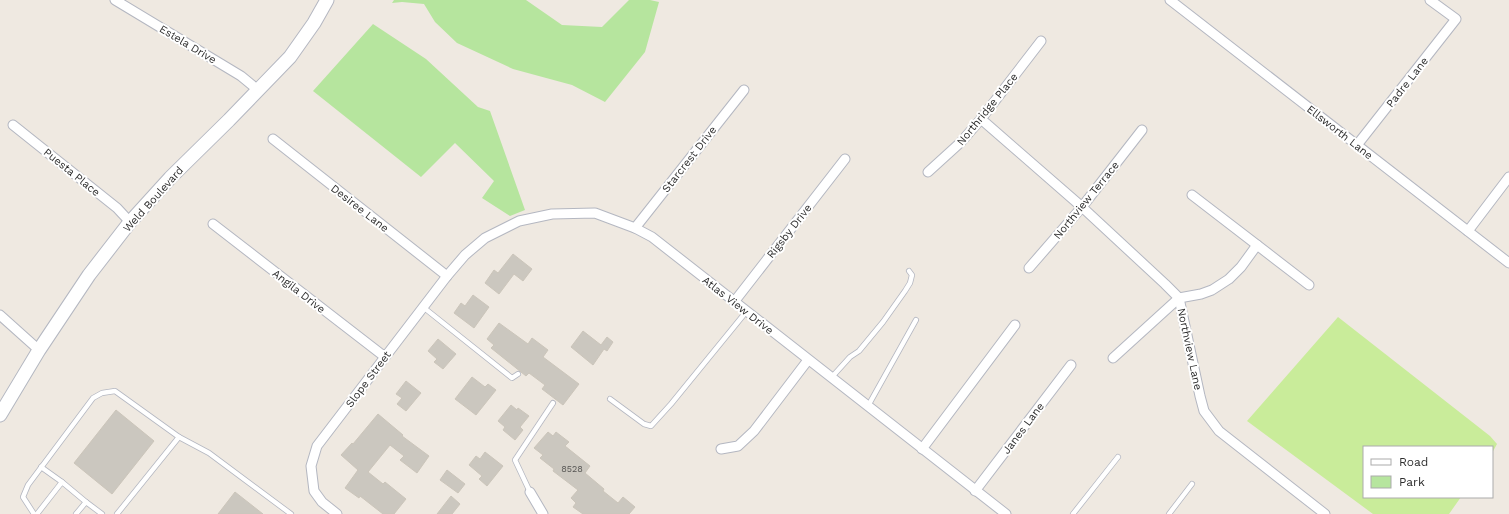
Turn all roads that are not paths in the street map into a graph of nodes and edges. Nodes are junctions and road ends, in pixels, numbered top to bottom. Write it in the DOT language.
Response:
graph roads {
  1 [pos="115,0"];
  2 [pos="327,0"];
  3 [pos="1170,0"];
  4 [pos="1430,0"];
  5 [pos="1041,41"];
  6 [pos="258,90"];
  7 [pos="744,90"];
  8 [pos="981,119"];
  9 [pos="13,125"];
  10 [pos="1142,130"];
  11 [pos="273,139"];
  12 [pos="1357,145"];
  13 [pos="845,159"];
  14 [pos="928,172"];
  15 [pos="1509,178"];
  16 [pos="1192,195"];
  17 [pos="1082,207"];
  18 [pos="130,222"];
  19 [pos="214,224"];
  20 [pos="635,228"];
  21 [pos="1468,231"];
  22 [pos="1257,245"];
  23 [pos="1509,263"];
  24 [pos="1029,268"];
  25 [pos="909,271"];
  26 [pos="448,276"];
  27 [pos="1309,285"];
  28 [pos="1179,298"];
  29 [pos="734,302"];
  30 [pos="423,307"];
  31 [pos="746,312"];
  32 [pos="0,315"];
  33 [pos="916,320"];
  34 [pos="1015,325"];
  35 [pos="39,350"];
  36 [pos="385,357"];
  37 [pos="1113,358"];
  38 [pos="808,360"];
  39 [pos="1071,365"];
  40 [pos="518,374"];
  41 [pos="831,378"];
  42 [pos="610,399"];
  43 [pos="553,403"];
  44 [pos="867,407"];
  45 [pos="0,415"];
  46 [pos="179,438"];
  47 [pos="721,449"];
  48 [pos="922,449"];
  49 [pos="1118,457"];
  50 [pos="41,467"];
  51 [pos="62,482"];
  52 [pos="1192,484"];
  53 [pos="975,491"];
  54 [pos="530,492"];
  55 [pos="86,502"];
  56 [pos="36,514"];
  57 [pos="76,514"];
  58 [pos="102,514"];
  59 [pos="117,514"];
  60 [pos="291,514"];
  61 [pos="337,514"];
  62 [pos="543,514"];
  63 [pos="1006,514"];
  64 [pos="1073,514"];
  65 [pos="1169,514"];
  66 [pos="1325,514"];
  1 -- 6 [label="street, Estela Drive"];
  2 -- 6 [label="main road, Weld Boulevard"];
  3 -- 12 [label="street, Ellsworth Lane"];
  4 -- 12 [label="street, Padre Lane"];
  5 -- 8 [label="street, Northridge Place"];
  6 -- 18 [label="main road, Weld Boulevard"];
  7 -- 20 [label="street, Starcrest Drive"];
  8 -- 14 [label="street, Northridge Place"];
  8 -- 17 [label="street, Northview Lane"];
  9 -- 18 [label="street, Puesta Place"];
  10 -- 17 [label="street, Northview Terrace"];
  11 -- 26 [label="street, Desiree Lane"];
  12 -- 21 [label="street, Ellsworth Lane"];
  13 -- 29 [label="street, Rigsby Drive"];
  15 -- 21 [label="street"];
  16 -- 22 [label="street"];
  17 -- 24 [label="street, Northview Terrace"];
  17 -- 28 [label="street, Northview Lane"];
  18 -- 35 [label="main road, Weld Boulevard"];
  19 -- 36 [label="street, Angila Drive"];
  20 -- 26 [label="street, Atlas View Drive"];
  20 -- 29 [label="street, Atlas View Drive"];
  21 -- 23 [label="street, Ellsworth Lane"];
  22 -- 27 [label="street"];
  22 -- 28 [label="street"];
  25 -- 41 [label="lane"];
  26 -- 30 [label="street, Slope Street"];
  28 -- 37 [label="street"];
  28 -- 66 [label="street, Northview Lane"];
  29 -- 31 [label="street, Atlas View Drive"];
  30 -- 36 [label="street, Slope Street"];
  30 -- 40 [label="lane"];
  31 -- 38 [label="street, Atlas View Drive"];
  31 -- 42 [label="lane"];
  32 -- 35 [label="street"];
  33 -- 44 [label="lane"];
  34 -- 48 [label="street"];
  35 -- 45 [label="main road, Weld Boulevard"];
  36 -- 61 [label="street, Slope Street"];
  38 -- 41 [label="street, Atlas View Drive"];
  38 -- 47 [label="street"];
  39 -- 53 [label="street, Janes Lane"];
  41 -- 44 [label="street, Atlas View Drive"];
  43 -- 54 [label="lane"];
  44 -- 48 [label="street, Atlas View Drive"];
  46 -- 50 [label="lane"];
  46 -- 59 [label="lane"];
  46 -- 60 [label="lane"];
  48 -- 53 [label="street, Atlas View Drive"];
  49 -- 64 [label="lane"];
  50 -- 51 [label="lane"];
  50 -- 56 [label="lane"];
  51 -- 55 [label="lane"];
  51 -- 56 [label="lane"];
  52 -- 65 [label="lane"];
  53 -- 63 [label="street, Atlas View Drive"];
  54 -- 62 [label="street"];
  55 -- 57 [label="lane"];
  55 -- 58 [label="lane"];
}
